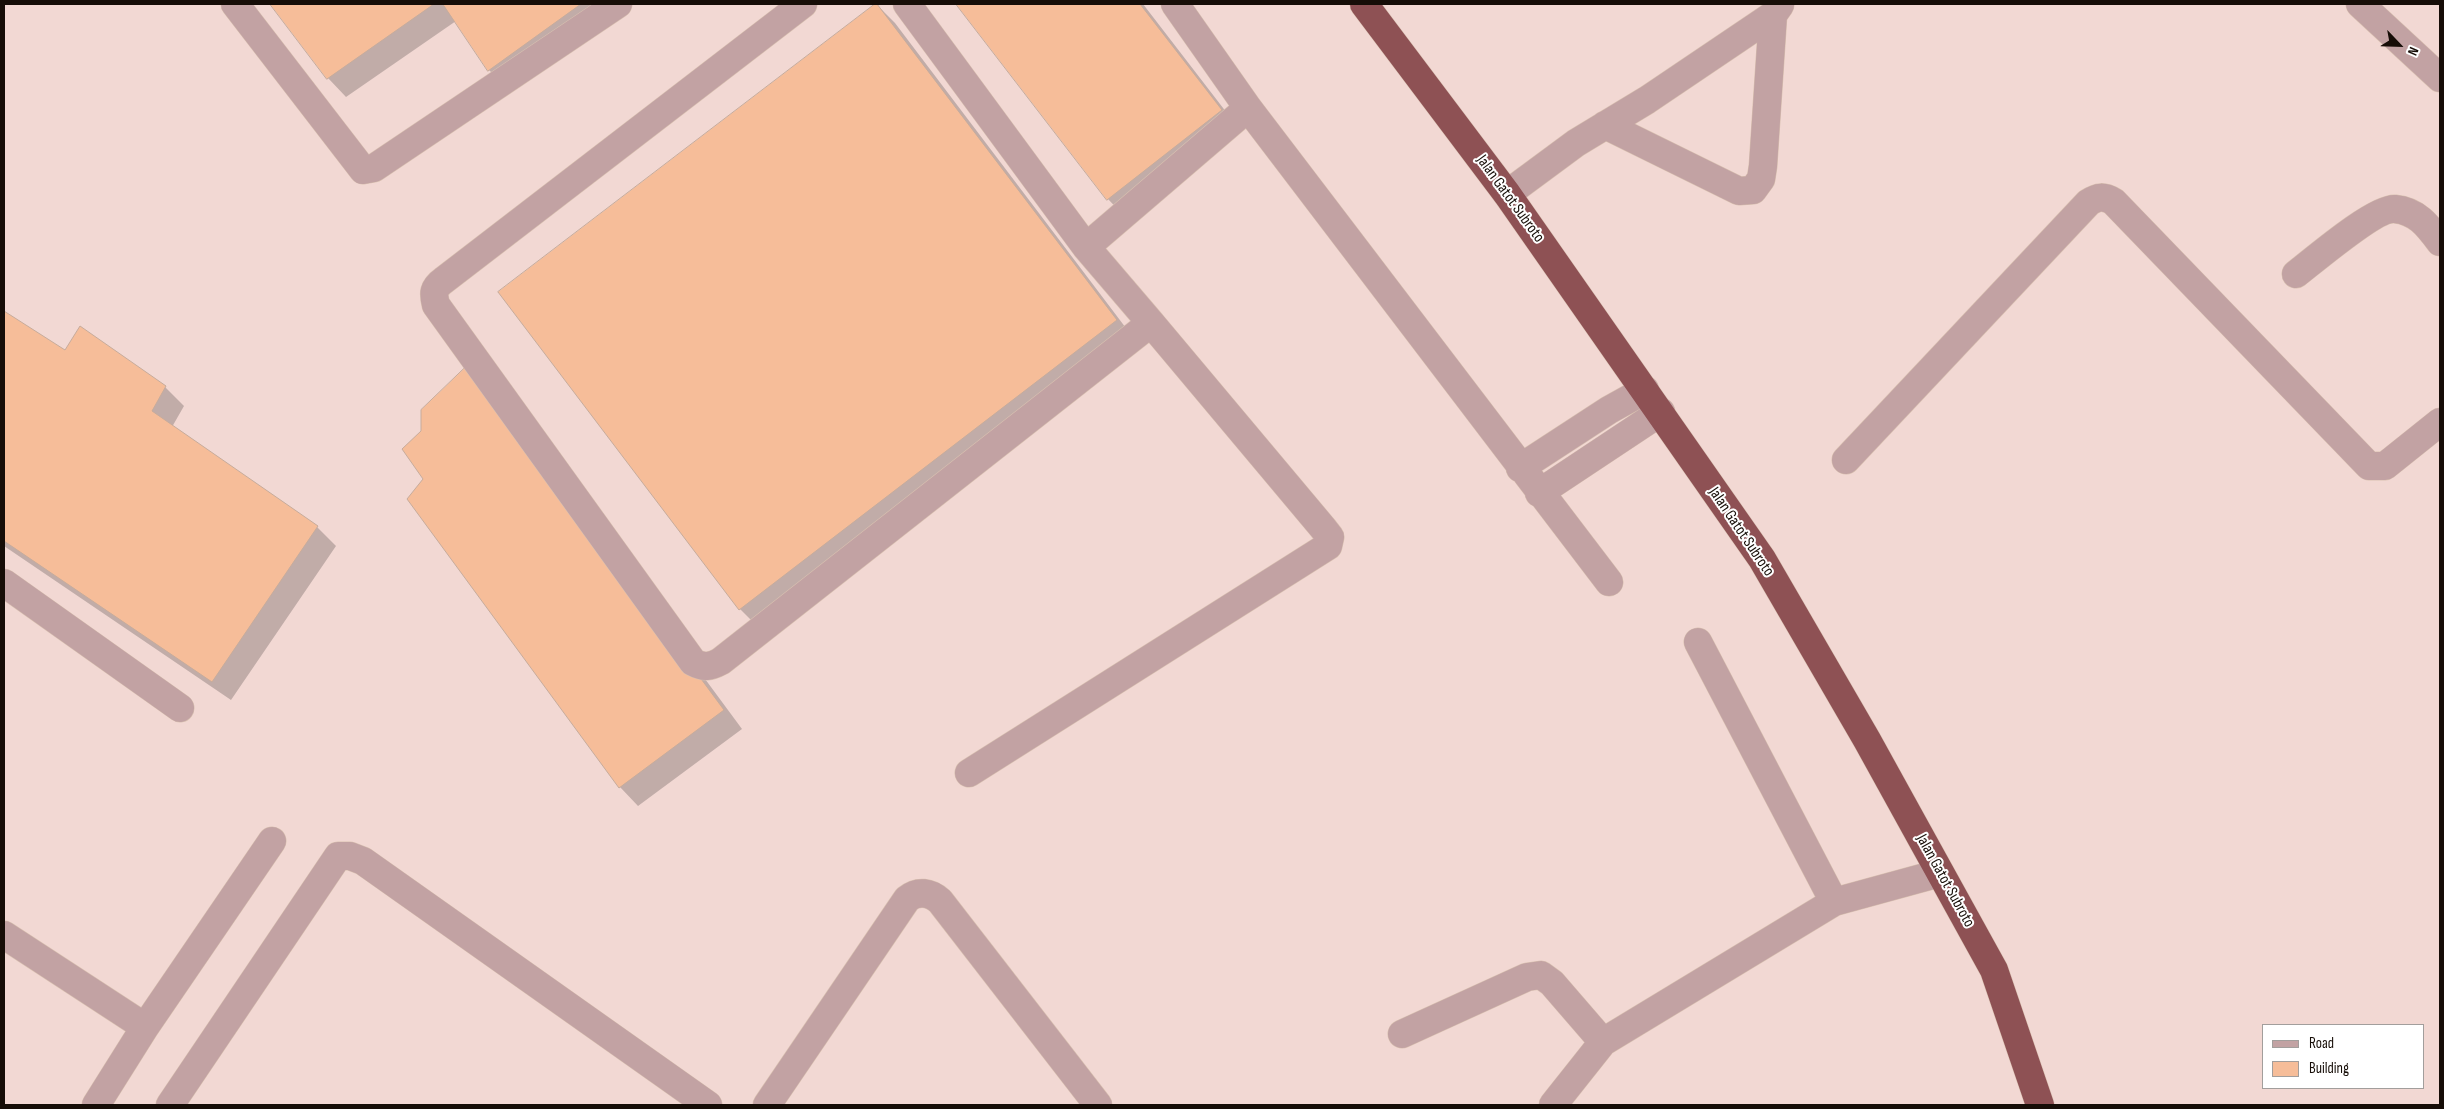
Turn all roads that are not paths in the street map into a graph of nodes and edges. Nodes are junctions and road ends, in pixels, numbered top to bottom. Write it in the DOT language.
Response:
graph roads {
  1 [pos="235,4"];
  2 [pos="618,4"];
  3 [pos="803,4"];
  4 [pos="907,4"];
  5 [pos="1174,4"];
  6 [pos="1364,4"];
  7 [pos="2360,4"];
  8 [pos="1777,9"];
  9 [pos="2440,78"];
  10 [pos="1248,108"];
  11 [pos="1605,125"];
  12 [pos="1507,194"];
  13 [pos="2440,242"];
  14 [pos="1086,247"];
  15 [pos="2296,274"];
  16 [pos="1151,323"];
  17 [pos="1645,390"];
  18 [pos="1661,412"];
  19 [pos="2440,422"];
  20 [pos="1846,460"];
  21 [pos="1520,468"];
  22 [pos="1539,493"];
  23 [pos="1609,582"];
  24 [pos="4,583"];
  25 [pos="1698,642"];
  26 [pos="180,708"];
  27 [pos="969,773"];
  28 [pos="272,841"];
  29 [pos="1940,872"];
  30 [pos="1834,902"];
  31 [pos="4,935"];
  32 [pos="145,1027"];
  33 [pos="1402,1034"];
  34 [pos="1603,1042"];
  35 [pos="96,1105"];
  36 [pos="170,1105"];
  37 [pos="708,1105"];
  38 [pos="767,1105"];
  39 [pos="1098,1105"];
  40 [pos="1553,1105"];
  41 [pos="2040,1105"];
  1 -- 2 [label="lane"];
  3 -- 16 [label="lane"];
  4 -- 14 [label="lane"];
  5 -- 10 [label="lane"];
  6 -- 12 [label="highway, Jalan Gatot Subroto"];
  7 -- 9 [label="lane"];
  8 -- 11 [label="lane"];
  8 -- 11 [label="lane"];
  10 -- 14 [label="lane"];
  10 -- 21 [label="lane"];
  11 -- 12 [label="lane"];
  12 -- 17 [label="highway, Jalan Gatot Subroto"];
  13 -- 15 [label="lane"];
  14 -- 16 [label="lane"];
  16 -- 27 [label="lane"];
  17 -- 18 [label="highway, Jalan Gatot Subroto"];
  17 -- 21 [label="lane"];
  18 -- 22 [label="lane"];
  18 -- 29 [label="highway, Jalan Gatot Subroto"];
  19 -- 20 [label="lane"];
  21 -- 22 [label="lane"];
  22 -- 23 [label="lane"];
  24 -- 26 [label="lane"];
  25 -- 30 [label="lane"];
  28 -- 32 [label="lane"];
  29 -- 30 [label="lane"];
  29 -- 41 [label="highway, Jalan Gatot Subroto"];
  30 -- 34 [label="lane"];
  31 -- 32 [label="lane"];
  32 -- 35 [label="lane"];
  33 -- 34 [label="lane"];
  34 -- 40 [label="lane"];
  36 -- 37 [label="lane"];
  38 -- 39 [label="lane"];
}
